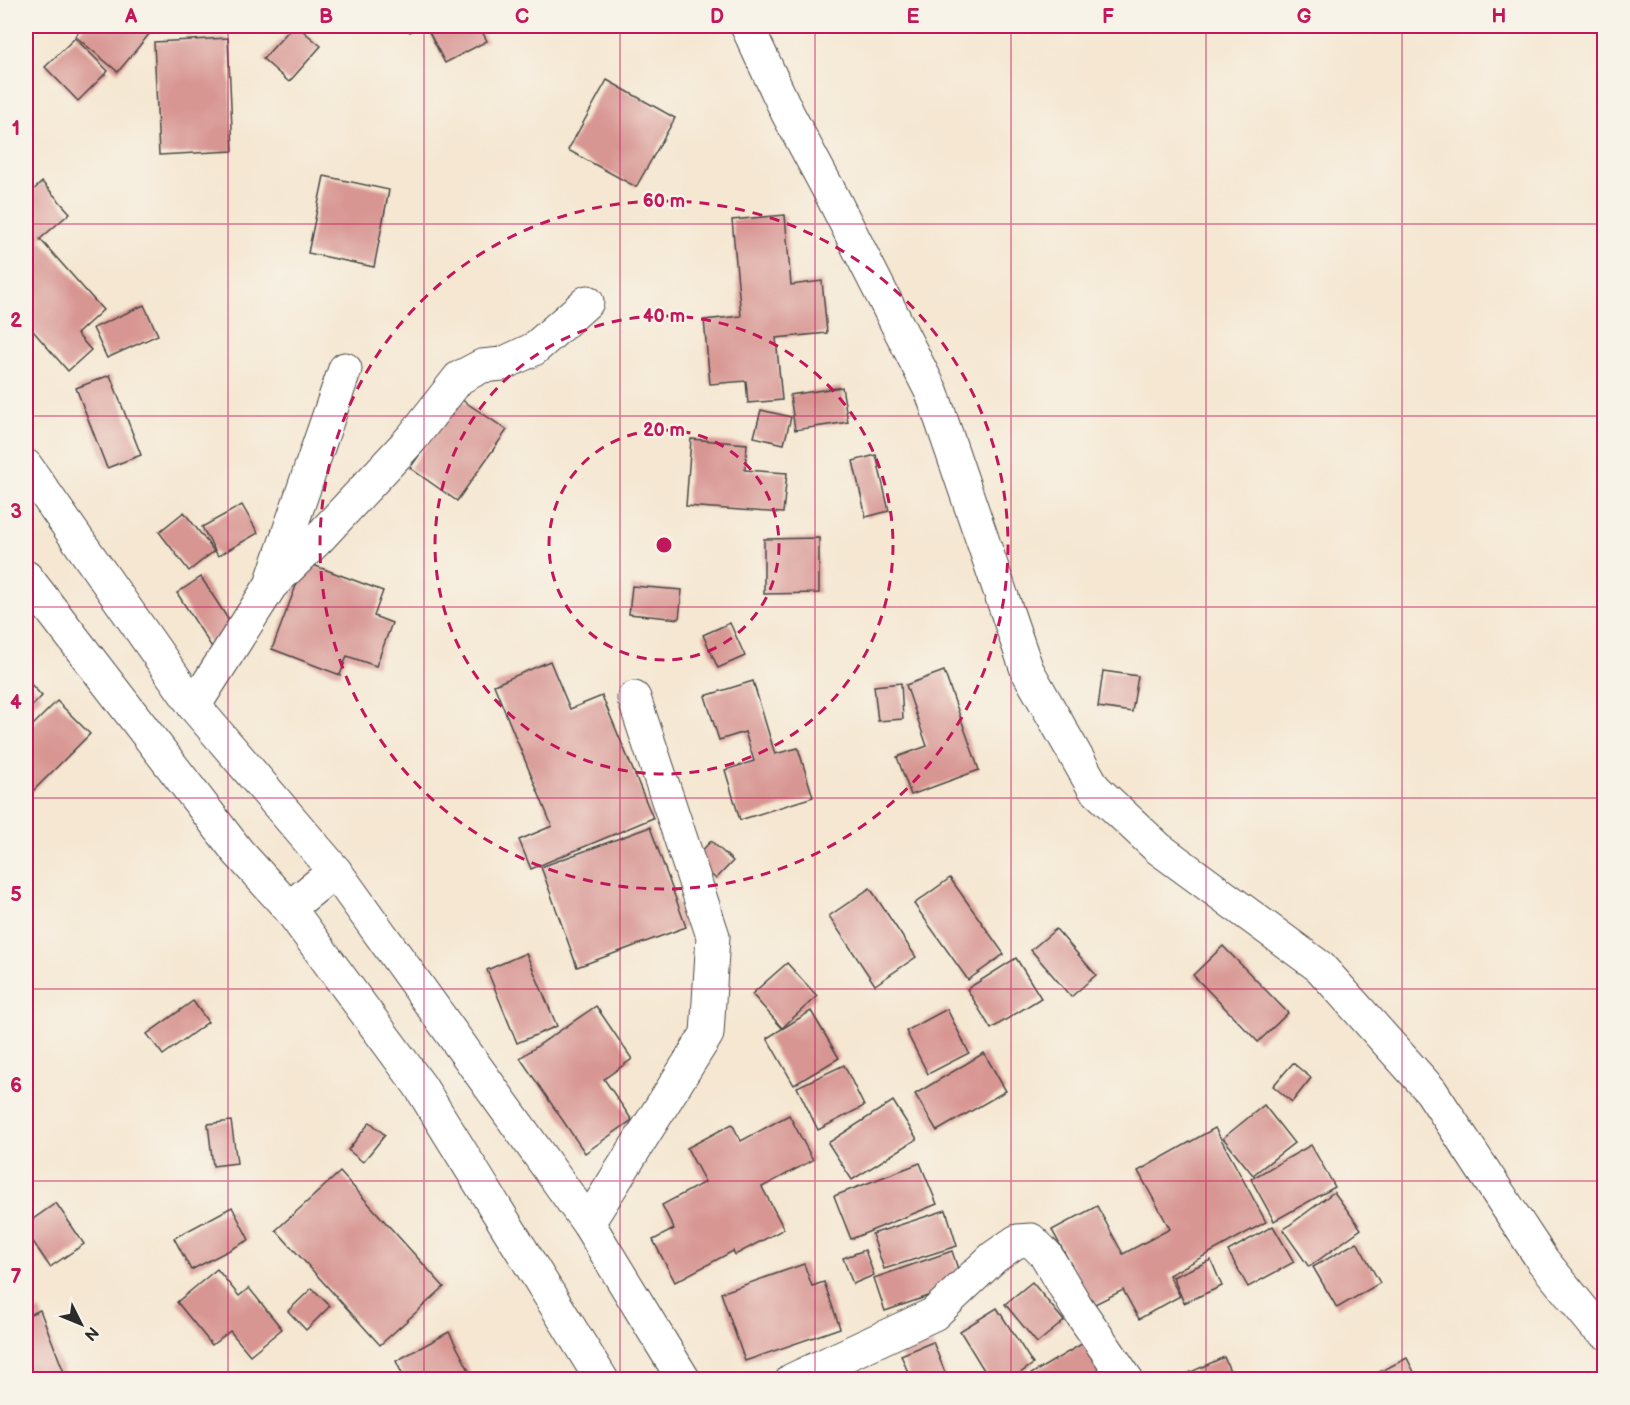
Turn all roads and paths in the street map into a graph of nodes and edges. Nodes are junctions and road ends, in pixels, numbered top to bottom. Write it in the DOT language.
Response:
graph roads {
  1 [pos="747,26"];
  2 [pos="587,302"];
  3 [pos="345,369"];
  4 [pos="26,466"];
  5 [pos="26,577"];
  6 [pos="271,585"];
  7 [pos="634,698"];
  8 [pos="194,706"];
  9 [pos="335,871"];
  10 [pos="290,908"];
  11 [pos="588,1223"];
  12 [pos="1605,1332"];
  13 [pos="602,1380"];
  14 [pos="684,1380"];
  15 [pos="792,1380"];
  16 [pos="1127,1380"];
  1 -- 12 [label="street"];
  2 -- 6 [label="street"];
  3 -- 6 [label="street"];
  4 -- 8 [label="street"];
  5 -- 10 [label="street"];
  6 -- 8 [label="street"];
  7 -- 11 [label="street"];
  8 -- 9 [label="street"];
  9 -- 10 [label="street"];
  9 -- 11 [label="street"];
  10 -- 13 [label="street"];
  11 -- 14 [label="street"];
  15 -- 16 [label="street"];
}
